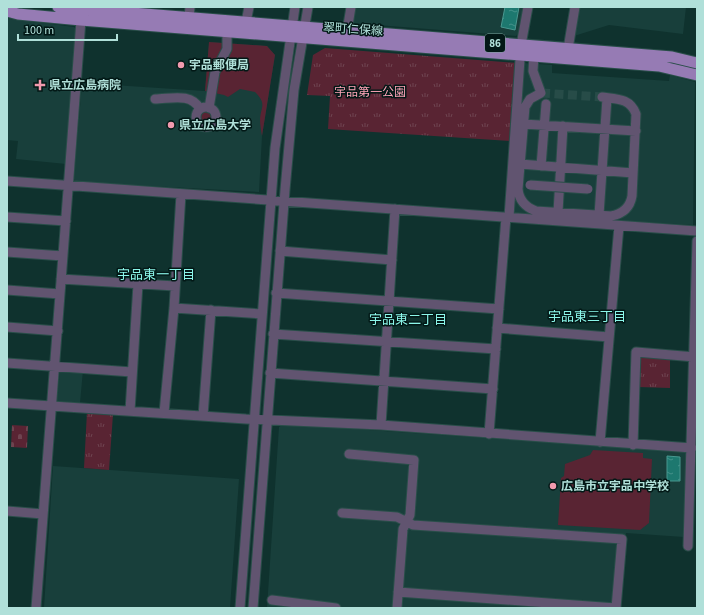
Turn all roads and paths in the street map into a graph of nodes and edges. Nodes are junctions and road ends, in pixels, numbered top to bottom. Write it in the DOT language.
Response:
graph roads {
  1 [pos="58,7"];
  2 [pos="249,7"];
  3 [pos="295,7"];
  4 [pos="308,7"];
  5 [pos="351,7"];
  6 [pos="528,7"];
  7 [pos="575,7"];
  8 [pos="97,9"];
  9 [pos="7,11"];
  10 [pos="190,12"];
  11 [pos="81,20"];
  12 [pos="246,22"];
  13 [pos="292,25"];
  14 [pos="304,26"];
  15 [pos="347,31"];
  16 [pos="227,32"];
  17 [pos="291,37"];
  18 [pos="303,38"];
  19 [pos="568,48"];
  20 [pos="521,50"];
  21 [pos="534,55"];
  22 [pos="697,63"];
  23 [pos="697,75"];
  24 [pos="155,99"];
  25 [pos="546,104"];
  26 [pos="523,124"];
  27 [pos="545,125"];
  28 [pos="563,126"];
  29 [pos="605,129"];
  30 [pos="636,131"];
  31 [pos="520,164"];
  32 [pos="541,166"];
  33 [pos="561,167"];
  34 [pos="602,170"];
  35 [pos="633,173"];
  36 [pos="7,181"];
  37 [pos="518,184"];
  38 [pos="69,185"];
  39 [pos="601,191"];
  40 [pos="181,194"];
  41 [pos="271,201"];
  42 [pos="284,201"];
  43 [pos="395,209"];
  44 [pos="558,212"];
  45 [pos="599,215"];
  46 [pos="7,217"];
  47 [pos="508,217"];
  48 [pos="66,221"];
  49 [pos="619,226"];
  50 [pos="697,231"];
  51 [pos="697,241"];
  52 [pos="280,251"];
  53 [pos="7,252"];
  54 [pos="63,256"];
  55 [pos="392,260"];
  56 [pos="61,279"];
  57 [pos="138,284"];
  58 [pos="175,286"];
  59 [pos="7,290"];
  60 [pos="276,293"];
  61 [pos="60,294"];
  62 [pos="389,301"];
  63 [pos="174,308"];
  64 [pos="499,309"];
  65 [pos="211,310"];
  66 [pos="262,314"];
  67 [pos="7,327"];
  68 [pos="497,328"];
  69 [pos="58,331"];
  70 [pos="273,334"];
  71 [pos="609,337"];
  72 [pos="386,341"];
  73 [pos="496,349"];
  74 [pos="695,357"];
  75 [pos="7,364"];
  76 [pos="55,367"];
  77 [pos="132,372"];
  78 [pos="270,373"];
  79 [pos="383,382"];
  80 [pos="492,389"];
  81 [pos="7,402"];
  82 [pos="53,406"];
  83 [pos="130,411"];
  84 [pos="164,413"];
  85 [pos="203,416"];
  86 [pos="254,419"];
  87 [pos="267,419"];
  88 [pos="381,425"];
  89 [pos="489,434"];
  90 [pos="600,442"];
  91 [pos="633,445"];
  92 [pos="692,448"];
  93 [pos="349,454"];
  94 [pos="7,511"];
  95 [pos="342,513"];
  96 [pos="43,514"];
  97 [pos="407,522"];
  98 [pos="688,546"];
  99 [pos="398,592"];
  100 [pos="272,600"];
  101 [pos="304,605"];
  102 [pos="36,608"];
  103 [pos="240,608"];
  104 [pos="253,608"];
  105 [pos="336,608"];
  106 [pos="397,608"];
  107 [pos="616,608"];
  1 -- 8 [label="main road, 翠町仁保線 / 86"];
  2 -- 12 [label="street"];
  3 -- 13 [label="street"];
  4 -- 14 [label="street"];
  5 -- 15 [label="street"];
  6 -- 20 [label="street"];
  7 -- 19 [label="street"];
  8 -- 10 [label="main road, 翠町仁保線 / 86"];
  8 -- 11 [label="street"];
  9 -- 11 [label="main road, 翠町仁保線 / 86"];
  10 -- 12 [label="main road, 翠町仁保線 / 86"];
  11 -- 16 [label="main road, 翠町仁保線 / 86"];
  11 -- 38 [label="street"];
  12 -- 13 [label="main road, 翠町仁保線 / 86"];
  13 -- 14 [label="main road, 翠町仁保線 / 86"];
  13 -- 17 [label="street"];
  14 -- 15 [label="main road, 翠町仁保線 / 86"];
  14 -- 18 [label="street"];
  15 -- 20 [label="main road, 翠町仁保線 / 86"];
  16 -- 17 [label="main road, 翠町仁保線 / 86"];
  16 -- 24 [label="street"];
  17 -- 18 [label="main road, 翠町仁保線 / 86"];
  17 -- 41 [label="street"];
  18 -- 20 [label="main road, 翠町仁保線 / 86"];
  18 -- 42 [label="street"];
  19 -- 20 [label="main road, 翠町仁保線 / 86"];
  19 -- 22 [label="main road, 翠町仁保線 / 86"];
  20 -- 21 [label="main road, 翠町仁保線 / 86"];
  20 -- 47 [label="street"];
  21 -- 23 [label="main road, 翠町仁保線 / 86"];
  21 -- 26 [label="street"];
  25 -- 27 [label="street"];
  26 -- 27 [label="street"];
  26 -- 31 [label="street"];
  27 -- 28 [label="street"];
  27 -- 32 [label="street"];
  28 -- 29 [label="street"];
  28 -- 33 [label="street"];
  29 -- 30 [label="street"];
  29 -- 30 [label="street"];
  29 -- 34 [label="street"];
  30 -- 35 [label="street"];
  31 -- 32 [label="street"];
  31 -- 37 [label="street"];
  32 -- 33 [label="street"];
  33 -- 34 [label="street"];
  33 -- 44 [label="street"];
  34 -- 35 [label="street"];
  34 -- 39 [label="street"];
  35 -- 45 [label="street"];
  36 -- 38 [label="street"];
  37 -- 39 [label="street, bridge"];
  37 -- 44 [label="street"];
  38 -- 40 [label="street"];
  38 -- 48 [label="street"];
  39 -- 45 [label="street"];
  40 -- 41 [label="street"];
  40 -- 58 [label="street"];
  41 -- 42 [label="street"];
  41 -- 66 [label="street"];
  42 -- 43 [label="street"];
  42 -- 52 [label="street"];
  43 -- 47 [label="street"];
  43 -- 55 [label="street"];
  44 -- 45 [label="street"];
  46 -- 48 [label="street"];
  47 -- 49 [label="street"];
  47 -- 64 [label="street"];
  48 -- 54 [label="street"];
  49 -- 50 [label="street"];
  49 -- 71 [label="street"];
  51 -- 74 [label="street"];
  52 -- 55 [label="street"];
  52 -- 60 [label="street"];
  53 -- 54 [label="street"];
  54 -- 56 [label="street"];
  55 -- 62 [label="street"];
  56 -- 57 [label="street"];
  56 -- 61 [label="street"];
  57 -- 58 [label="street"];
  57 -- 77 [label="street"];
  58 -- 63 [label="street"];
  59 -- 61 [label="street"];
  60 -- 62 [label="street"];
  60 -- 70 [label="street"];
  61 -- 69 [label="street"];
  62 -- 64 [label="street"];
  62 -- 72 [label="street"];
  63 -- 65 [label="street"];
  63 -- 84 [label="street"];
  64 -- 68 [label="street"];
  65 -- 66 [label="street"];
  65 -- 85 [label="street"];
  66 -- 86 [label="street"];
  67 -- 69 [label="street"];
  68 -- 71 [label="street"];
  68 -- 73 [label="street"];
  69 -- 76 [label="street"];
  70 -- 72 [label="street"];
  70 -- 78 [label="street"];
  71 -- 90 [label="street"];
  72 -- 73 [label="street"];
  72 -- 79 [label="street"];
  73 -- 80 [label="street"];
  74 -- 91 [label="street"];
  74 -- 92 [label="street"];
  75 -- 76 [label="street"];
  76 -- 77 [label="street"];
  76 -- 82 [label="street"];
  77 -- 83 [label="street"];
  78 -- 79 [label="street"];
  78 -- 87 [label="street"];
  79 -- 80 [label="street"];
  79 -- 88 [label="street"];
  80 -- 89 [label="street"];
  81 -- 82 [label="street"];
  82 -- 83 [label="street"];
  82 -- 96 [label="street"];
  83 -- 84 [label="street"];
  84 -- 85 [label="street"];
  85 -- 86 [label="street"];
  86 -- 87 [label="street"];
  86 -- 103 [label="street"];
  87 -- 88 [label="street"];
  87 -- 104 [label="street"];
  88 -- 89 [label="street"];
  89 -- 90 [label="street"];
  90 -- 91 [label="street"];
  91 -- 92 [label="street"];
  92 -- 98 [label="street"];
  93 -- 97 [label="street"];
  94 -- 96 [label="street"];
  95 -- 97 [label="street"];
  96 -- 102 [label="street"];
  97 -- 99 [label="street"];
  97 -- 107 [label="street"];
  99 -- 106 [label="street"];
  99 -- 107 [label="street"];
  100 -- 101 [label="street"];
  101 -- 105 [label="street"];
}
